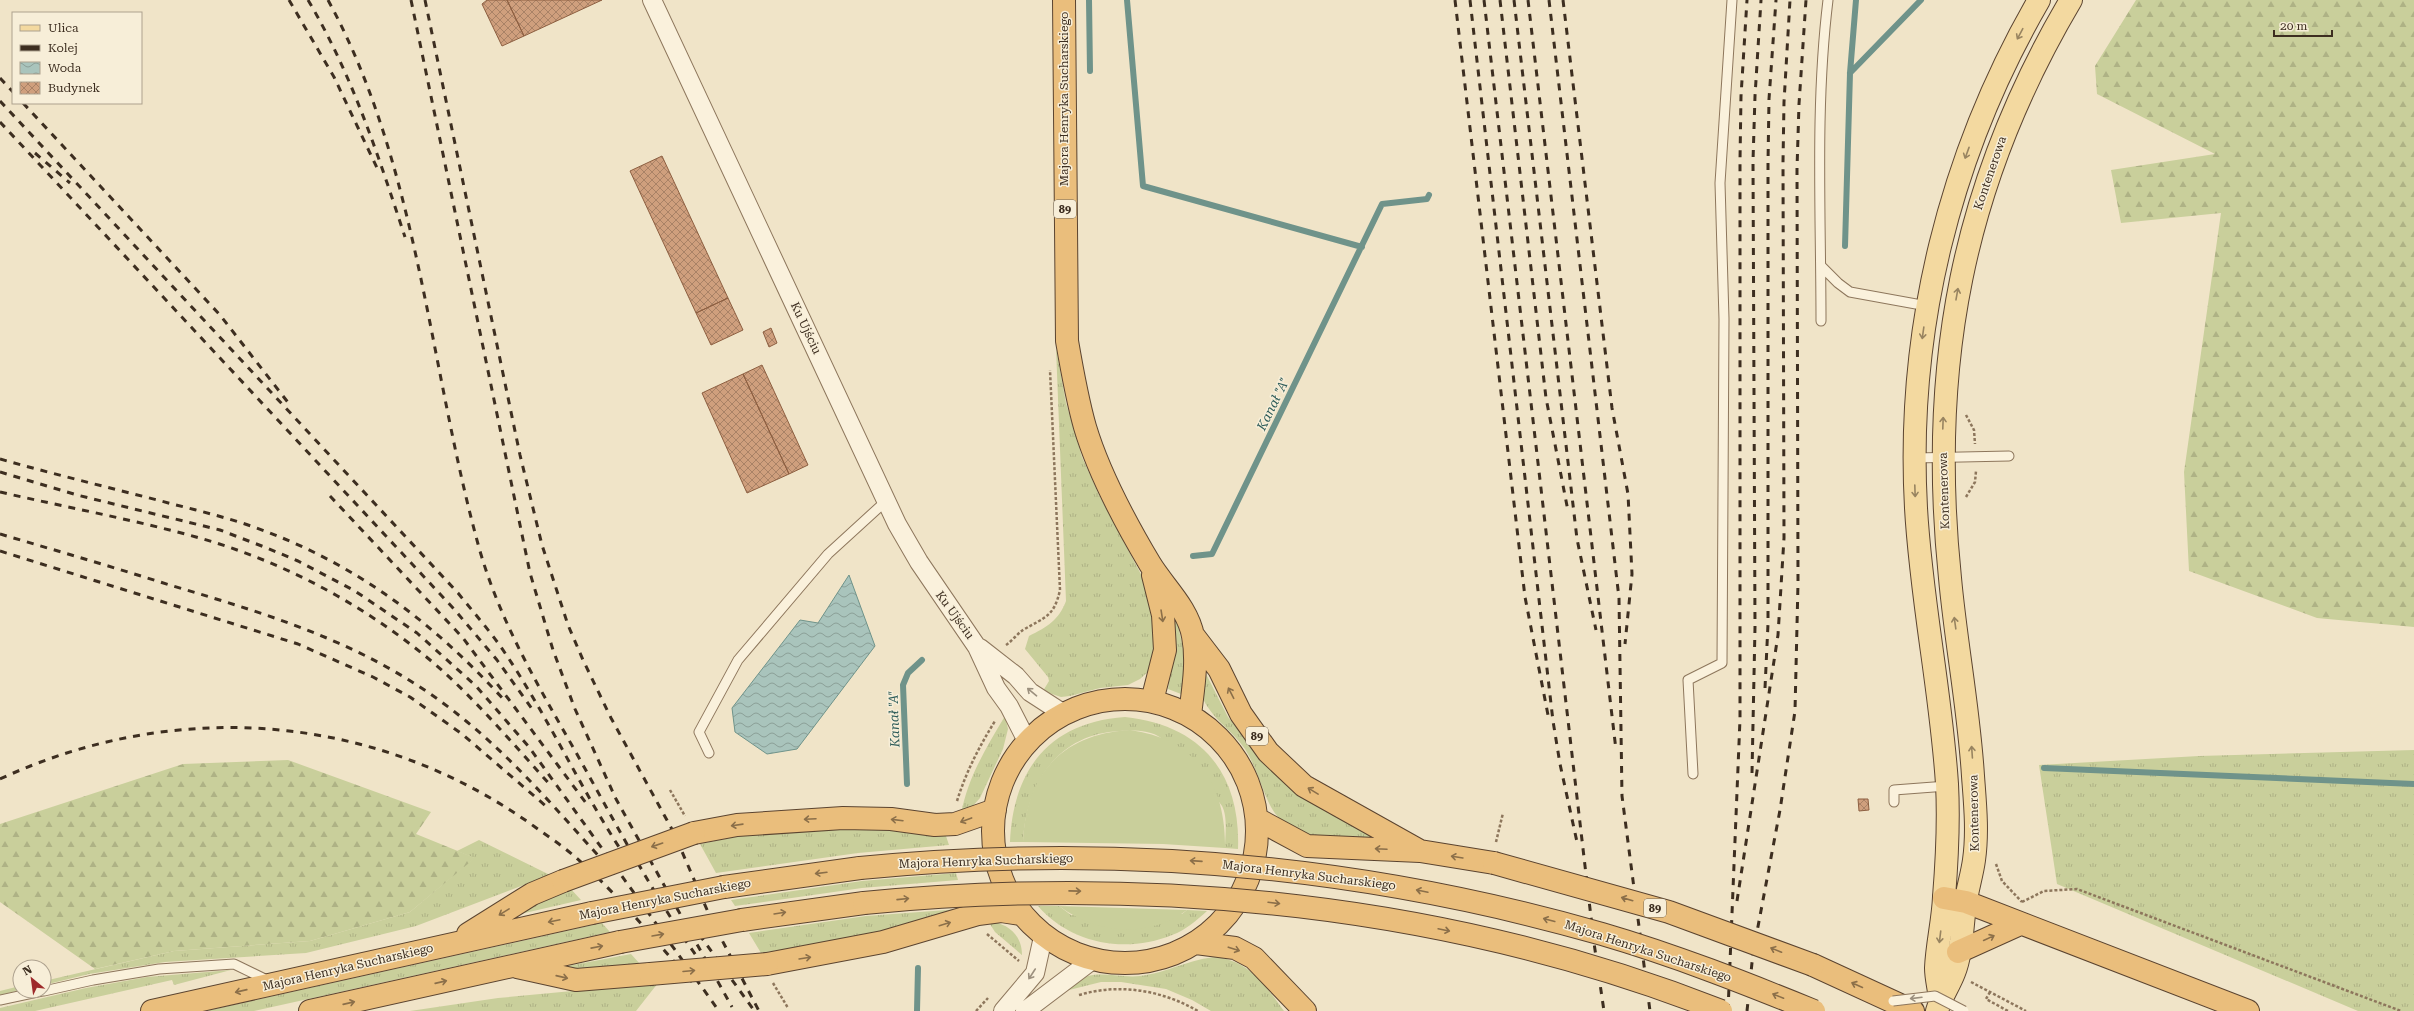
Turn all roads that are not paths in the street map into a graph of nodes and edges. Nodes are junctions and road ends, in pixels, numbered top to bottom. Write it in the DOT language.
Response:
graph roads {
  1 [pos="652,0"];
  2 [pos="1064,0"];
  3 [pos="1732,0"];
  4 [pos="1828,0"];
  5 [pos="2039,0"];
  6 [pos="2071,0"];
  7 [pos="1821,266"];
  8 [pos="1927,306"];
  9 [pos="1821,321"];
  10 [pos="2009,456"];
  11 [pos="1914,458"];
  12 [pos="1942,458"];
  13 [pos="886,501"];
  14 [pos="1150,564"];
  15 [pos="1193,635"];
  16 [pos="977,647"];
  17 [pos="1152,701"];
  18 [pos="1064,714"];
  19 [pos="1190,715"];
  20 [pos="1027,741"];
  21 [pos="709,752"];
  22 [pos="1693,774"];
  23 [pos="1947,786"];
  24 [pos="1894,802"];
  25 [pos="995,810"];
  26 [pos="1257,819"];
  27 [pos="1420,851"];
  28 [pos="1944,898"];
  29 [pos="1966,902"];
  30 [pos="1021,914"];
  31 [pos="2020,924"];
  32 [pos="1043,937"];
  33 [pos="455,942"];
  34 [pos="1196,943"];
  35 [pos="1958,952"];
  36 [pos="1091,961"];
  37 [pos="510,966"];
  38 [pos="274,984"];
  39 [pos="52,989"];
  40 [pos="12,997"];
  41 [pos="0,1000"];
  42 [pos="1893,1001"];
  43 [pos="1939,1005"];
  44 [pos="314,1010"];
  45 [pos="152,1011"];
  46 [pos="1004,1011"];
  47 [pos="1025,1011"];
  48 [pos="1305,1011"];
  49 [pos="1721,1011"];
  50 [pos="1814,1011"];
  51 [pos="1913,1011"];
  52 [pos="1964,1011"];
  53 [pos="2248,1011"];
  1 -- 13 [label="street, Ku Ujściu"];
  2 -- 14 [label="highway, Majora Henryka Sucharskiego / 89"];
  3 -- 22 [label="lane"];
  4 -- 7 [label="lane"];
  5 -- 8 [label="main road, Kontenerowa, one-way"];
  12 -- 6 [label="main road, Kontenerowa, one-way"];
  7 -- 8 [label="lane"];
  7 -- 9 [label="lane"];
  8 -- 11 [label="main road, Kontenerowa, one-way"];
  10 -- 12 [label="lane"];
  11 -- 12 [label="lane"];
  11 -- 23 [label="main road, Kontenerowa, one-way"];
  29 -- 12 [label="main road, Kontenerowa, one-way"];
  13 -- 16 [label="street, Ku Ujściu"];
  13 -- 21 [label="lane"];
  14 -- 15 [label="highway, Majora Henryka Sucharskiego / 89"];
  14 -- 17 [label="highway, Majora Henryka Sucharskiego / 89, one-way"];
  15 -- 19 [label="highway, Majora Henryka Sucharskiego"];
  27 -- 15 [label="highway, 89, one-way"];
  18 -- 16 [label="street, Ku Ujściu, one-way"];
  16 -- 20 [label="street, Ku Ujściu"];
  17 -- 18 [label="highway"];
  17 -- 19 [label="highway"];
  18 -- 20 [label="highway"];
  19 -- 26 [label="highway"];
  20 -- 25 [label="highway"];
  23 -- 24 [label="lane"];
  23 -- 28 [label="main road, Kontenerowa"];
  25 -- 30 [label="highway"];
  25 -- 33 [label="highway, one-way, bridge"];
  27 -- 26 [label="highway, one-way"];
  26 -- 34 [label="highway"];
  42 -- 27 [label="highway, 89, one-way, bridge"];
  28 -- 29 [label="highway"];
  28 -- 43 [label="main road, Kontenerowa, one-way"];
  29 -- 31 [label="highway"];
  29 -- 35 [label="main road, Kontenerowa"];
  30 -- 32 [label="highway"];
  37 -- 30 [label="highway, one-way, bridge"];
  35 -- 31 [label="highway, one-way"];
  31 -- 53 [label="highway"];
  32 -- 36 [label="highway"];
  32 -- 46 [label="street, one-way"];
  33 -- 38 [label="highway, Majora Henryka Sucharskiego"];
  50 -- 33 [label="highway, Majora Henryka Sucharskiego, one-way, bridge"];
  34 -- 36 [label="highway"];
  34 -- 48 [label="highway, one-way"];
  35 -- 43 [label="main road, Kontenerowa"];
  36 -- 47 [label="street"];
  44 -- 37 [label="highway, one-way"];
  37 -- 49 [label="highway, one-way, bridge"];
  38 -- 39 [label="lane"];
  38 -- 45 [label="highway, Majora Henryka Sucharskiego, one-way"];
  40 -- 41 [label="lane"];
  42 -- 51 [label="highway, 89"];
  52 -- 42 [label="lane, one-way, bridge"];
}
